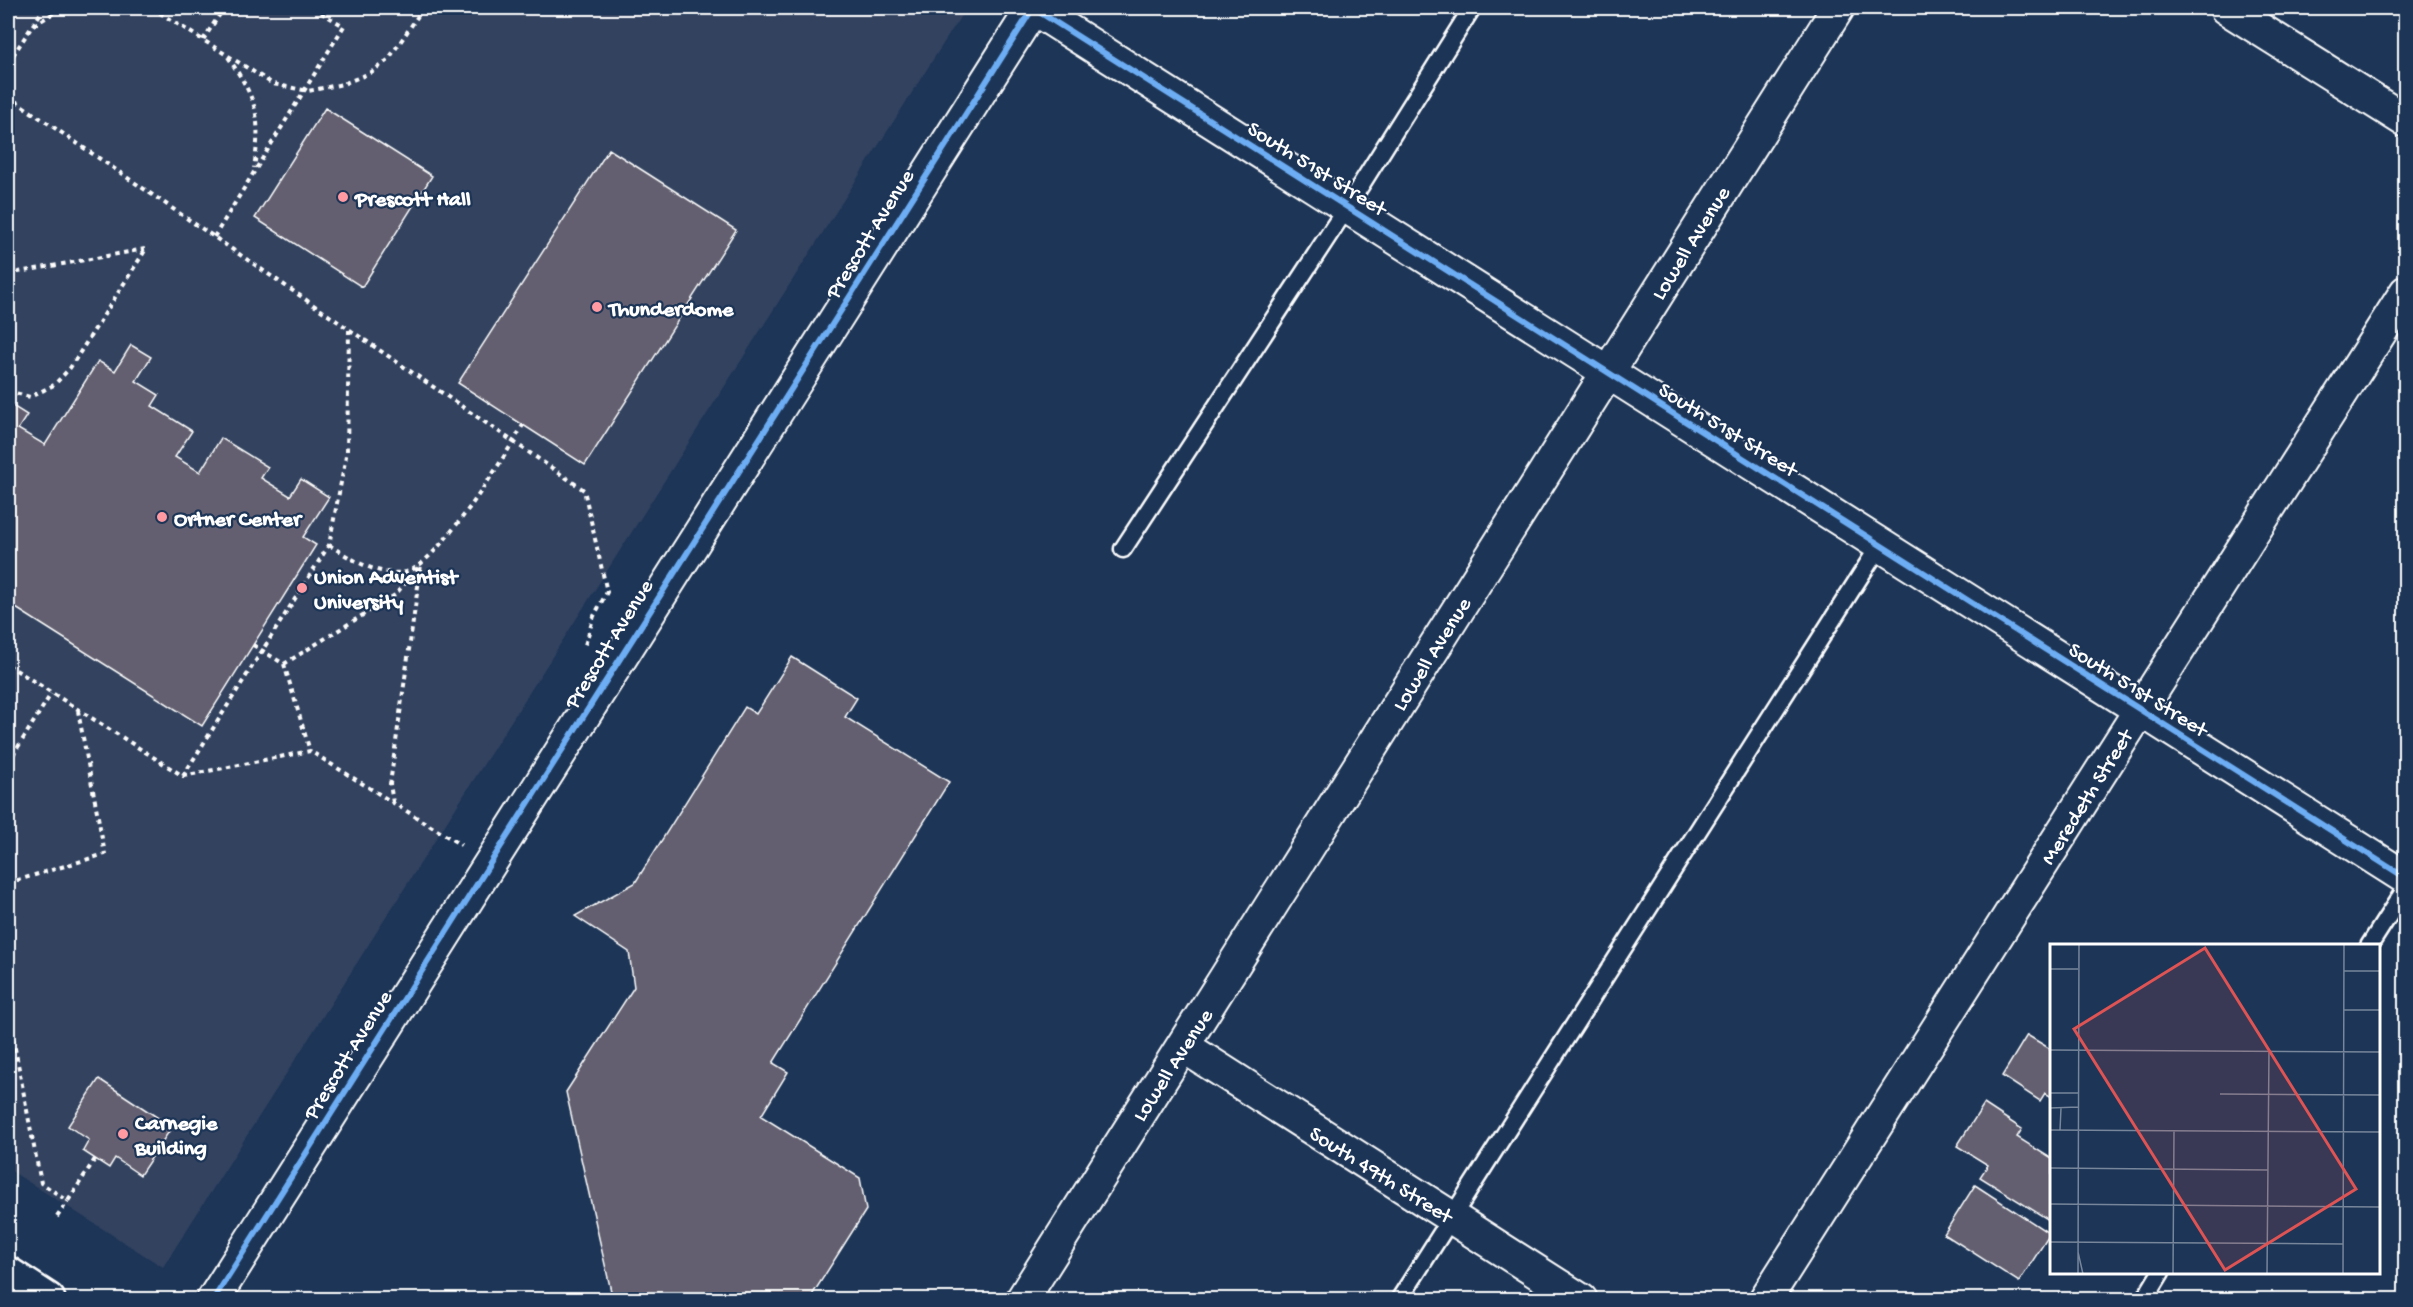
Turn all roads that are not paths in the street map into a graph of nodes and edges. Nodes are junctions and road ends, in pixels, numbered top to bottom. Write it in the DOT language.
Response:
graph roads {
  1 [pos="1033,8"];
  2 [pos="1472,8"];
  3 [pos="1838,8"];
  4 [pos="2226,8"];
  5 [pos="2406,121"];
  6 [pos="1347,207"];
  7 [pos="2406,292"];
  8 [pos="1607,371"];
  9 [pos="1880,545"];
  10 [pos="1123,549"];
  11 [pos="2140,710"];
  12 [pos="2406,878"];
  13 [pos="2406,888"];
  14 [pos="2370,944"];
  15 [pos="1183,1046"];
  16 [pos="1452,1217"];
  17 [pos="8,1274"];
  18 [pos="2160,1274"];
  19 [pos="48,1299"];
  20 [pos="213,1299"];
  21 [pos="1022,1299"];
  22 [pos="1400,1299"];
  23 [pos="1581,1299"];
  24 [pos="1766,1299"];
  25 [pos="2144,1299"];
  1 -- 6 [label="street, South 51st Street"];
  1 -- 20 [label="street, Prescott Avenue"];
  2 -- 6 [label="lane"];
  3 -- 8 [label="street, Lowell Avenue"];
  4 -- 5 [label="street"];
  6 -- 8 [label="street, South 51st Street"];
  6 -- 10 [label="lane"];
  7 -- 11 [label="street, Meredeth Street"];
  8 -- 9 [label="street, South 51st Street"];
  8 -- 15 [label="street, Lowell Avenue"];
  9 -- 11 [label="street, South 51st Street"];
  9 -- 16 [label="lane"];
  11 -- 12 [label="street, South 51st Street"];
  11 -- 24 [label="street, Meredeth Street"];
  13 -- 14 [label="lane"];
  15 -- 16 [label="street, South 49th Street"];
  15 -- 21 [label="street, Lowell Avenue"];
  16 -- 22 [label="lane"];
  16 -- 23 [label="street, South 49th Street"];
  17 -- 19 [label="main road"];
  18 -- 25 [label="lane"];
}
